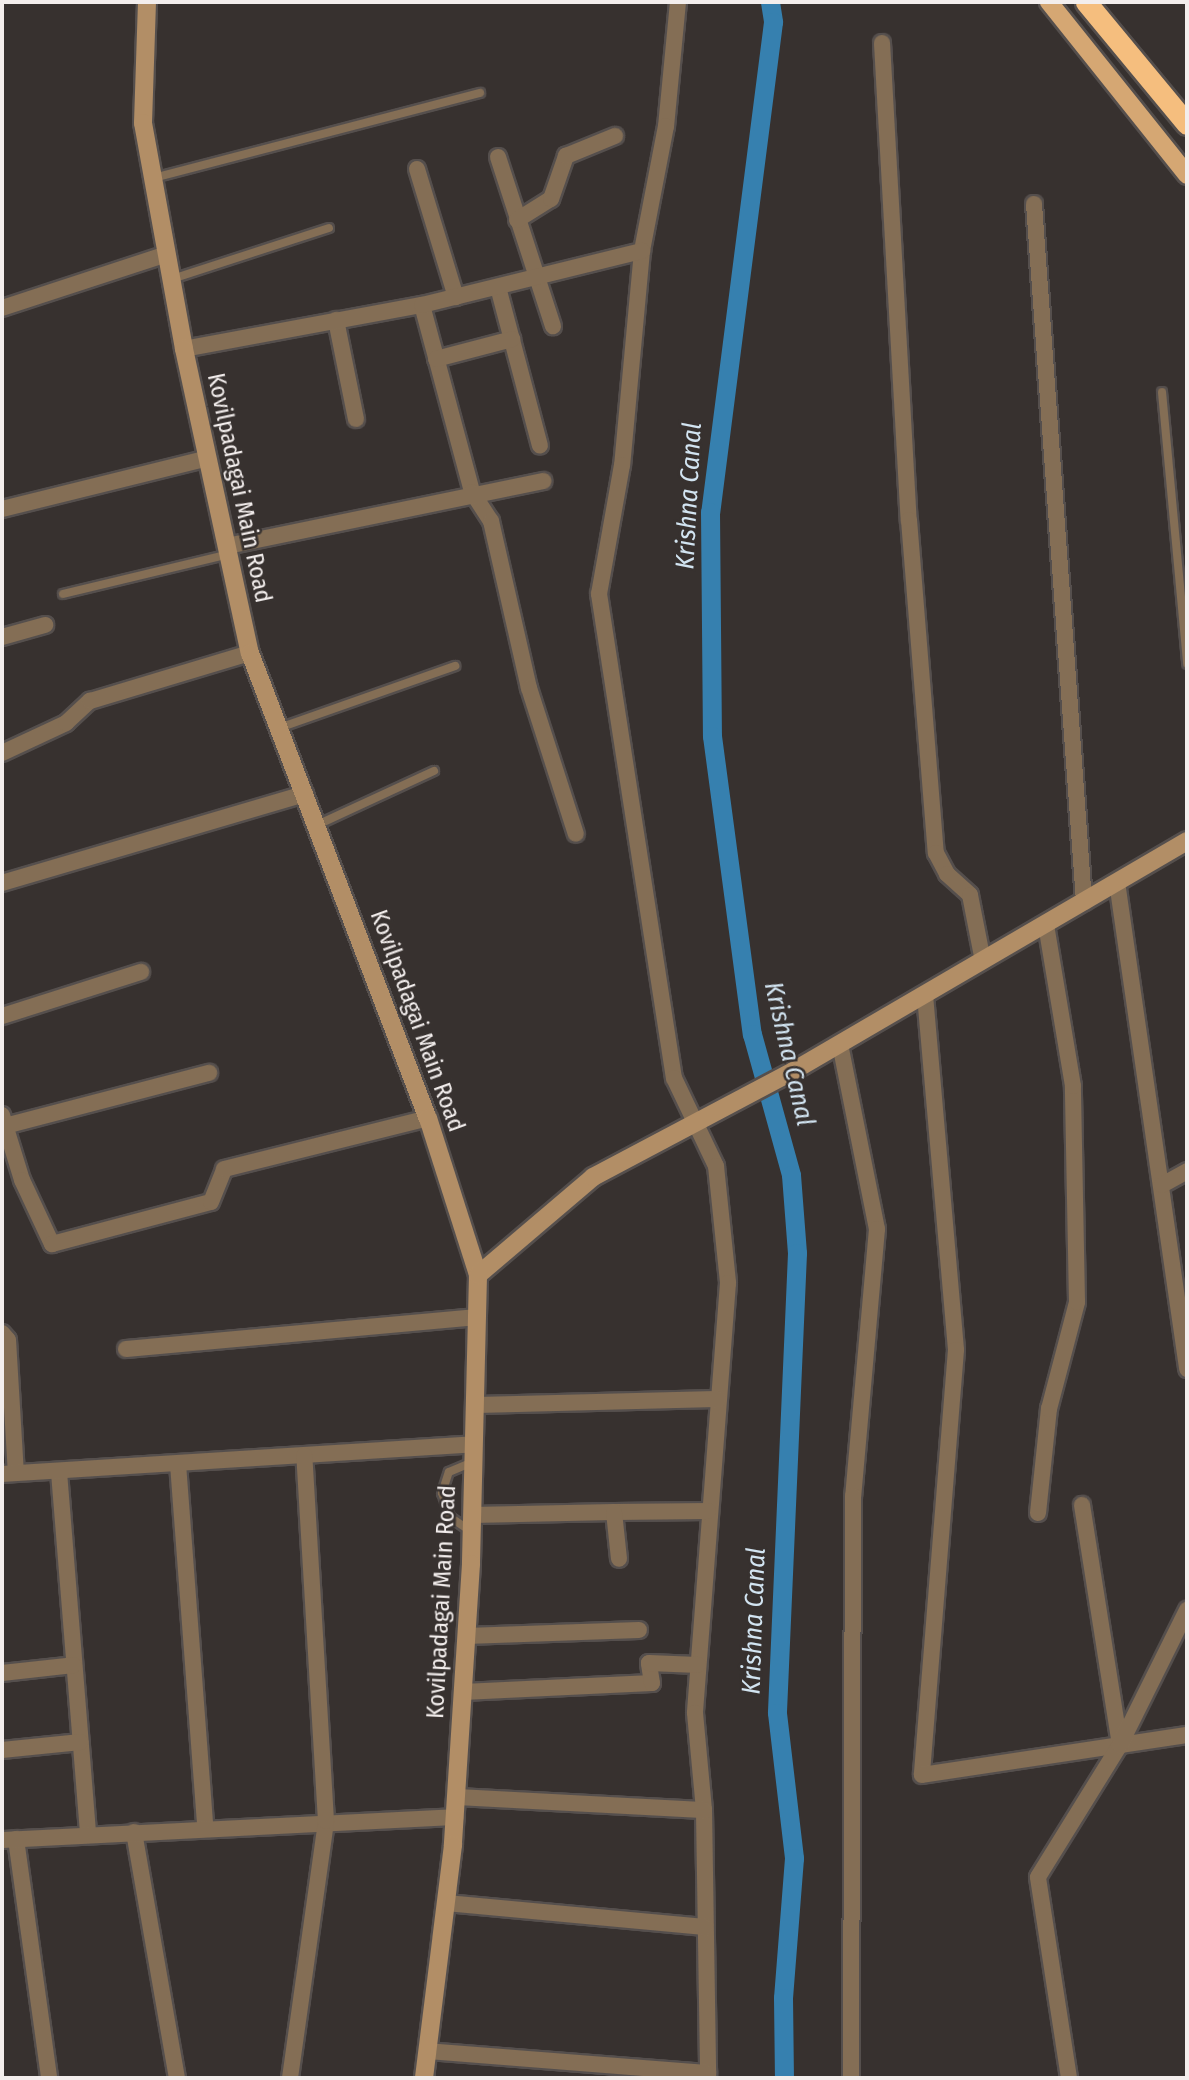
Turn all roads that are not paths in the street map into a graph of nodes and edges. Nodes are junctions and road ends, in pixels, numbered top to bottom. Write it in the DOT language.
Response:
graph roads {
  1 [pos="146,2"];
  2 [pos="678,2"];
  3 [pos="1049,2"];
  4 [pos="1086,2"];
  5 [pos="882,43"];
  6 [pos="480,93"];
  7 [pos="1187,124"];
  8 [pos="615,136"];
  9 [pos="498,157"];
  10 [pos="417,169"];
  11 [pos="1187,175"];
  12 [pos="153,178"];
  13 [pos="1034,204"];
  14 [pos="517,220"];
  15 [pos="329,228"];
  16 [pos="642,251"];
  17 [pos="167,254"];
  18 [pos="534,278"];
  19 [pos="172,279"];
  20 [pos="498,287"];
  21 [pos="456,297"];
  22 [pos="422,305"];
  23 [pos="2,308"];
  24 [pos="336,320"];
  25 [pos="553,326"];
  26 [pos="512,339"];
  27 [pos="184,349"];
  28 [pos="436,359"];
  29 [pos="1162,392"];
  30 [pos="356,419"];
  31 [pos="540,446"];
  32 [pos="208,458"];
  33 [pos="543,481"];
  34 [pos="472,492"];
  35 [pos="2,509"];
  36 [pos="228,550"];
  37 [pos="63,594"];
  38 [pos="45,625"];
  39 [pos="2,637"];
  40 [pos="250,653"];
  41 [pos="1187,664"];
  42 [pos="455,666"];
  43 [pos="279,728"];
  44 [pos="2,753"];
  45 [pos="434,771"];
  46 [pos="304,794"];
  47 [pos="317,825"];
  48 [pos="576,834"];
  49 [pos="1187,841"];
  50 [pos="1117,882"];
  51 [pos="2,883"];
  52 [pos="1084,902"];
  53 [pos="1046,924"];
  54 [pos="983,961"];
  55 [pos="141,972"];
  56 [pos="925,995"];
  57 [pos="2,1016"];
  58 [pos="840,1044"];
  59 [pos="209,1073"];
  60 [pos="428,1118"];
  61 [pos="4,1121"];
  62 [pos="694,1122"];
  63 [pos="1187,1171"];
  64 [pos="1162,1185"];
  65 [pos="478,1275"];
  66 [pos="478,1317"];
  67 [pos="2,1333"];
  68 [pos="127,1349"];
  69 [pos="1187,1369"];
  70 [pos="718,1399"];
  71 [pos="475,1405"];
  72 [pos="474,1453"];
  73 [pos="304,1456"];
  74 [pos="178,1464"];
  75 [pos="59,1472"];
  76 [pos="9,1473"];
  77 [pos="1082,1505"];
  78 [pos="614,1511"];
  79 [pos="708,1511"];
  80 [pos="1038,1513"];
  81 [pos="472,1523"];
  82 [pos="619,1559"];
  83 [pos="1187,1610"];
  84 [pos="639,1630"];
  85 [pos="466,1636"];
  86 [pos="75,1665"];
  87 [pos="698,1665"];
  88 [pos="2,1673"];
  89 [pos="463,1692"];
  90 [pos="1187,1735"];
  91 [pos="81,1742"];
  92 [pos="1120,1745"];
  93 [pos="2,1750"];
  94 [pos="456,1797"];
  95 [pos="704,1810"];
  96 [pos="455,1817"];
  97 [pos="326,1821"];
  98 [pos="205,1827"];
  99 [pos="134,1832"];
  100 [pos="88,1835"];
  101 [pos="9,1840"];
  102 [pos="446,1903"];
  103 [pos="705,1927"];
  104 [pos="427,2051"];
  105 [pos="708,2076"];
  106 [pos="50,2078"];
  107 [pos="177,2078"];
  108 [pos="290,2078"];
  109 [pos="424,2078"];
  110 [pos="851,2078"];
  111 [pos="1069,2078"];
  1 -- 12 [label="street, Kovilpadagai Main Road"];
  2 -- 16 [label="street"];
  3 -- 11 [label="main road"];
  4 -- 7 [label="highway"];
  5 -- 54 [label="street"];
  6 -- 12 [label="lane"];
  8 -- 14 [label="street"];
  9 -- 14 [label="street"];
  10 -- 21 [label="street"];
  12 -- 17 [label="street, Kovilpadagai Main Road"];
  13 -- 52 [label="street"];
  14 -- 18 [label="street"];
  15 -- 19 [label="lane"];
  16 -- 18 [label="street"];
  16 -- 62 [label="street"];
  17 -- 19 [label="street, Kovilpadagai Main Road"];
  17 -- 23 [label="street"];
  18 -- 20 [label="street"];
  18 -- 25 [label="street"];
  19 -- 27 [label="street, Kovilpadagai Main Road"];
  20 -- 21 [label="street"];
  20 -- 26 [label="street"];
  21 -- 22 [label="street"];
  22 -- 24 [label="street"];
  22 -- 28 [label="street"];
  24 -- 27 [label="street"];
  24 -- 30 [label="street"];
  26 -- 28 [label="street"];
  26 -- 31 [label="street"];
  27 -- 32 [label="street, Kovilpadagai Main Road"];
  28 -- 34 [label="street"];
  29 -- 41 [label="lane"];
  32 -- 35 [label="street"];
  32 -- 36 [label="street, Kovilpadagai Main Road"];
  33 -- 34 [label="street"];
  34 -- 36 [label="street"];
  34 -- 48 [label="street"];
  36 -- 37 [label="lane"];
  36 -- 40 [label="street, Kovilpadagai Main Road"];
  38 -- 39 [label="street"];
  40 -- 43 [label="street, Kovilpadagai Main Road"];
  40 -- 44 [label="street"];
  42 -- 43 [label="lane"];
  43 -- 46 [label="street, Kovilpadagai Main Road"];
  45 -- 47 [label="lane"];
  46 -- 47 [label="street, Kovilpadagai Main Road"];
  46 -- 51 [label="street"];
  47 -- 60 [label="street, Kovilpadagai Main Road"];
  49 -- 50 [label="street"];
  50 -- 52 [label="street"];
  50 -- 64 [label="street"];
  52 -- 53 [label="street"];
  53 -- 54 [label="street"];
  53 -- 80 [label="street"];
  54 -- 56 [label="street"];
  55 -- 57 [label="street"];
  56 -- 58 [label="street"];
  56 -- 92 [label="street"];
  58 -- 62 [label="street"];
  58 -- 110 [label="street"];
  59 -- 61 [label="street"];
  60 -- 61 [label="street"];
  60 -- 65 [label="street, Kovilpadagai Main Road"];
  62 -- 65 [label="street"];
  62 -- 70 [label="street"];
  63 -- 64 [label="street"];
  64 -- 69 [label="street"];
  65 -- 66 [label="street, Kovilpadagai Main Road"];
  66 -- 68 [label="street"];
  66 -- 71 [label="street, Kovilpadagai Main Road"];
  67 -- 76 [label="street"];
  70 -- 71 [label="street"];
  70 -- 79 [label="street"];
  71 -- 72 [label="street, Kovilpadagai Main Road"];
  72 -- 73 [label="street"];
  72 -- 81 [label="street, Kovilpadagai Main Road"];
  72 -- 81 [label="lane"];
  73 -- 74 [label="street"];
  73 -- 97 [label="street"];
  74 -- 75 [label="street"];
  74 -- 98 [label="street"];
  75 -- 76 [label="street"];
  75 -- 86 [label="street"];
  77 -- 92 [label="street"];
  78 -- 79 [label="street"];
  78 -- 81 [label="street"];
  78 -- 82 [label="street"];
  79 -- 87 [label="street"];
  81 -- 85 [label="street, Kovilpadagai Main Road"];
  83 -- 92 [label="street"];
  84 -- 85 [label="street"];
  85 -- 89 [label="street, Kovilpadagai Main Road"];
  86 -- 88 [label="street"];
  86 -- 91 [label="street"];
  87 -- 89 [label="street"];
  87 -- 95 [label="street"];
  89 -- 94 [label="street, Kovilpadagai Main Road"];
  90 -- 92 [label="street"];
  91 -- 93 [label="street"];
  91 -- 100 [label="street"];
  92 -- 111 [label="street"];
  94 -- 95 [label="street"];
  94 -- 96 [label="street, Kovilpadagai Main Road"];
  95 -- 103 [label="street"];
  96 -- 97 [label="street"];
  96 -- 102 [label="street, Kovilpadagai Main Road"];
  97 -- 98 [label="street"];
  97 -- 108 [label="street"];
  98 -- 99 [label="street"];
  99 -- 100 [label="street"];
  99 -- 107 [label="street"];
  100 -- 101 [label="street"];
  101 -- 106 [label="street"];
  102 -- 103 [label="street"];
  102 -- 104 [label="street, Kovilpadagai Main Road"];
  103 -- 105 [label="street"];
  104 -- 105 [label="street"];
  104 -- 109 [label="street, Kovilpadagai Main Road"];
}
